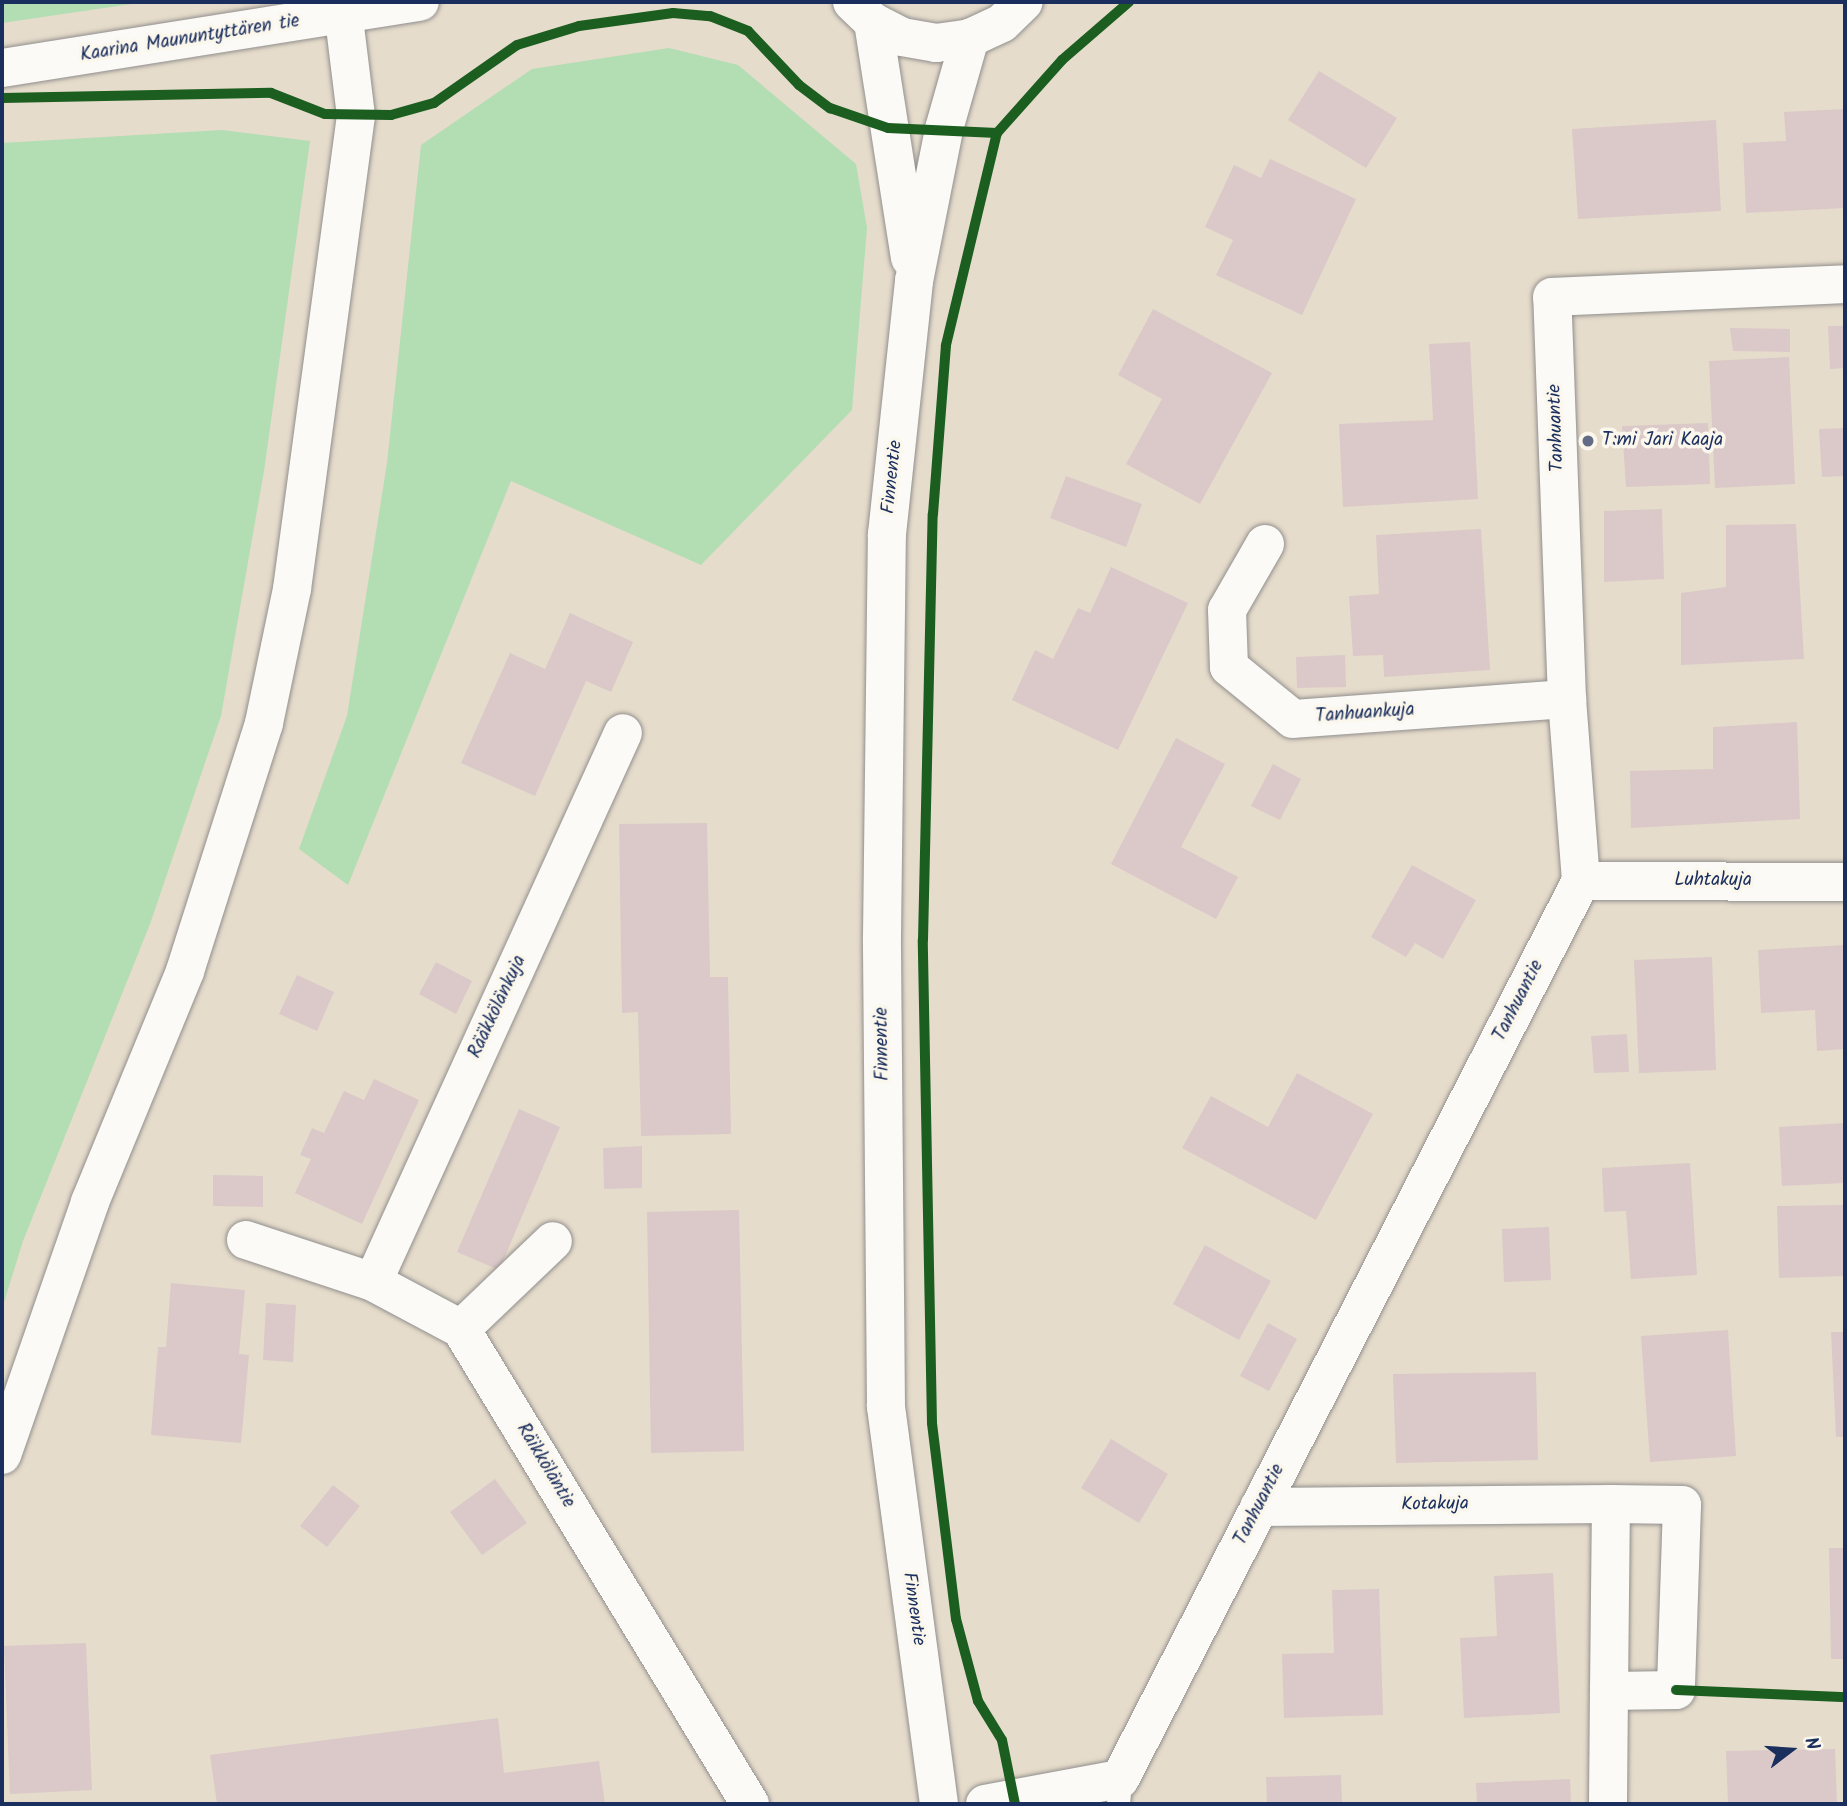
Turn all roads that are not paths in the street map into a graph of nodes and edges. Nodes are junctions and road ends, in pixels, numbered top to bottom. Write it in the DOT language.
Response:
graph roads {
  1 [pos="420,2"];
  2 [pos="1024,2"];
  3 [pos="343,8"];
  4 [pos="863,12"];
  5 [pos="970,38"];
  6 [pos="2,68"];
  7 [pos="914,281"];
  8 [pos="1845,284"];
  9 [pos="1265,544"];
  10 [pos="1567,699"];
  11 [pos="623,733"];
  12 [pos="1581,881"];
  13 [pos="1845,882"];
  14 [pos="246,1240"];
  15 [pos="553,1241"];
  16 [pos="373,1282"];
  17 [pos="461,1329"];
  18 [pos="2,1455"];
  19 [pos="1611,1504"];
  20 [pos="1259,1507"];
  21 [pos="1609,1691"];
  22 [pos="1119,1792"];
  23 [pos="750,1804"];
  24 [pos="939,1804"];
  25 [pos="985,1804"];
  26 [pos="1608,1804"];
  1 -- 3 [label="main road, Kaarina Maununtyttären tie"];
  2 -- 5 [label="main road"];
  3 -- 6 [label="main road, Kaarina Maununtyttären tie"];
  3 -- 18 [label="main road"];
  4 -- 5 [label="main road"];
  4 -- 7 [label="main road, Finnentie"];
  5 -- 7 [label="main road, Finnentie"];
  7 -- 24 [label="main road, Finnentie"];
  8 -- 10 [label="main road, Tanhuantie"];
  9 -- 10 [label="main road, Tanhuankuja"];
  10 -- 12 [label="main road, Tanhuantie"];
  11 -- 16 [label="main road, Rääkkölänkuja"];
  12 -- 13 [label="main road, Luhtakuja"];
  12 -- 20 [label="main road, Tanhuantie"];
  14 -- 16 [label="main road"];
  15 -- 17 [label="main road"];
  16 -- 17 [label="main road"];
  17 -- 23 [label="main road, Räikköläntie"];
  19 -- 20 [label="main road, Kotakuja"];
  19 -- 21 [label="main road"];
  19 -- 21 [label="main road, Kotakuja"];
  20 -- 22 [label="main road, Tanhuantie"];
  21 -- 26 [label="main road"];
  22 -- 25 [label="main road, Tanhuantie"];
}
